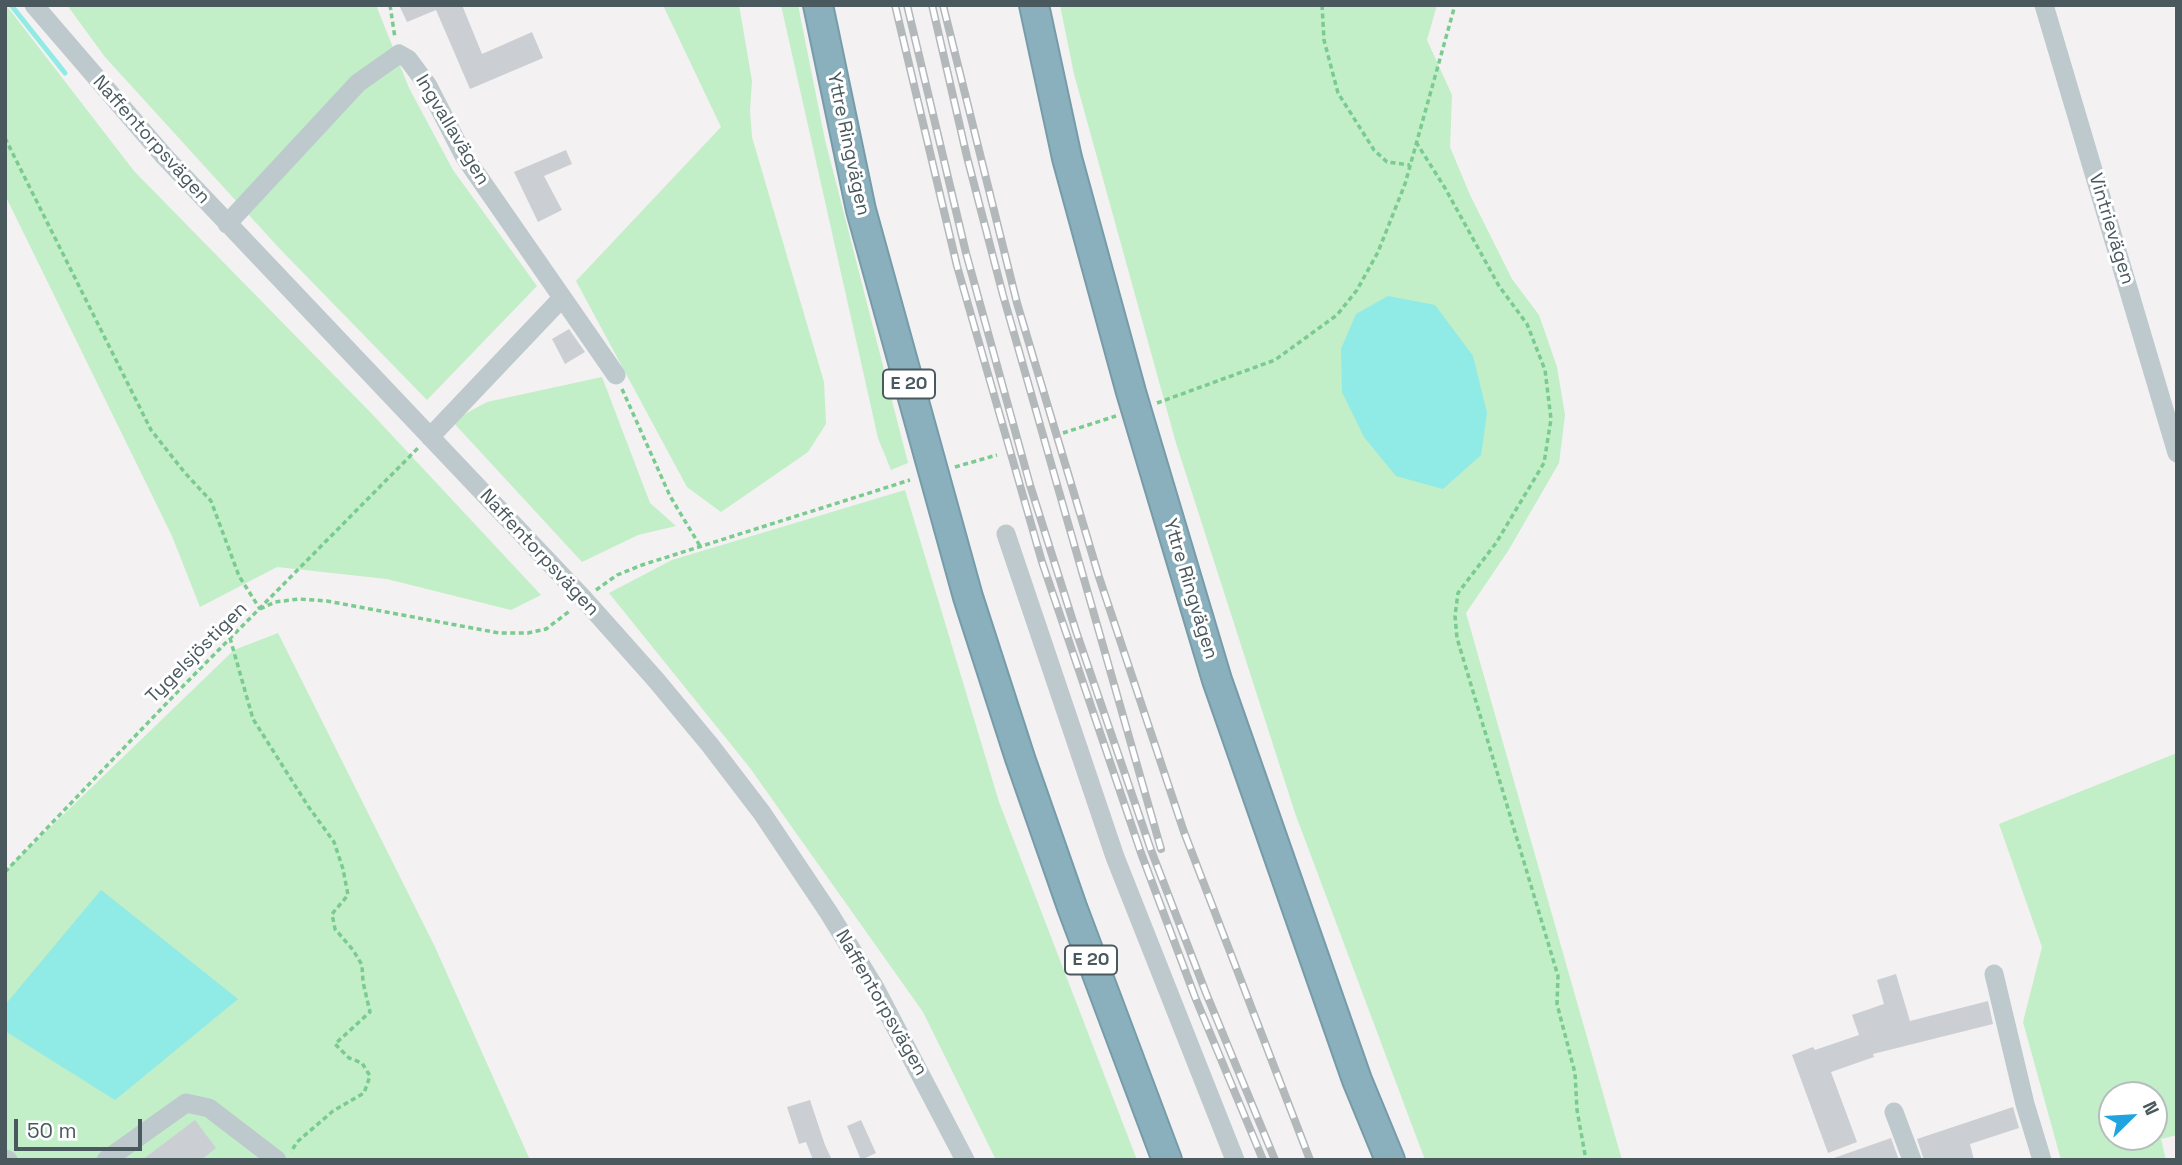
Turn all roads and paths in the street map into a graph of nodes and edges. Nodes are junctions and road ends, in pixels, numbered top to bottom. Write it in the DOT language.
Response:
graph roads {
  1 [pos="34,5"];
  2 [pos="390,5"];
  3 [pos="818,5"];
  4 [pos="1034,5"];
  5 [pos="1322,5"];
  6 [pos="1455,5"];
  7 [pos="2045,5"];
  8 [pos="399,54"];
  9 [pos="5,138"];
  10 [pos="1416,142"];
  11 [pos="1410,166"];
  12 [pos="227,224"];
  13 [pos="562,298"];
  14 [pos="616,375"];
  15 [pos="1152,405"];
  16 [pos="1121,414"];
  17 [pos="1063,433"];
  18 [pos="430,436"];
  19 [pos="2177,453"];
  20 [pos="997,455"];
  21 [pos="944,470"];
  22 [pos="910,480"];
  23 [pos="1006,534"];
  24 [pos="700,546"];
  25 [pos="583,598"];
  26 [pos="260,609"];
  27 [pos="230,638"];
  28 [pos="5,872"];
  29 [pos="1994,974"];
  30 [pos="1357,1080"];
  31 [pos="1894,1112"];
  32 [pos="106,1160"];
  33 [pos="276,1160"];
  34 [pos="287,1160"];
  35 [pos="965,1160"];
  36 [pos="1167,1160"];
  37 [pos="1235,1160"];
  38 [pos="1390,1160"];
  39 [pos="1395,1160"];
  40 [pos="1586,1160"];
  41 [pos="1912,1160"];
  42 [pos="2042,1160"];
  1 -- 12 [label="street, Naffentorpsvägen"];
  2 -- 8 [label="path"];
  3 -- 36 [label="highway, Yttre Ringvägen / E 20"];
  4 -- 30 [label="highway, Yttre Ringvägen"];
  5 -- 11 [label="path"];
  6 -- 10 [label="path"];
  7 -- 19 [label="street, Vintrievägen"];
  8 -- 12 [label="street"];
  8 -- 13 [label="street, Ingvallavägen"];
  9 -- 26 [label="path"];
  10 -- 11 [label="path"];
  10 -- 40 [label="path"];
  11 -- 15 [label="path"];
  12 -- 18 [label="street, Naffentorpsvägen"];
  13 -- 14 [label="street, Ingvallavägen"];
  13 -- 18 [label="street"];
  14 -- 24 [label="path"];
  16 -- 17 [label="path"];
  18 -- 25 [label="street, Naffentorpsvägen"];
  18 -- 26 [label="path"];
  20 -- 21 [label="path"];
  22 -- 24 [label="path, Tygelsjöstigen"];
  23 -- 37 [label="street"];
  24 -- 25 [label="path, Tygelsjöstigen"];
  25 -- 26 [label="path, Tygelsjöstigen"];
  25 -- 35 [label="street, Naffentorpsvägen"];
  26 -- 27 [label="path, Tygelsjöstigen"];
  27 -- 28 [label="path, Tygelsjöstigen"];
  27 -- 34 [label="path"];
  29 -- 42 [label="street"];
  30 -- 38 [label="highway, Yttre Ringvägen"];
  30 -- 39 [label="highway"];
  31 -- 41 [label="street"];
  32 -- 33 [label="street"];
}
